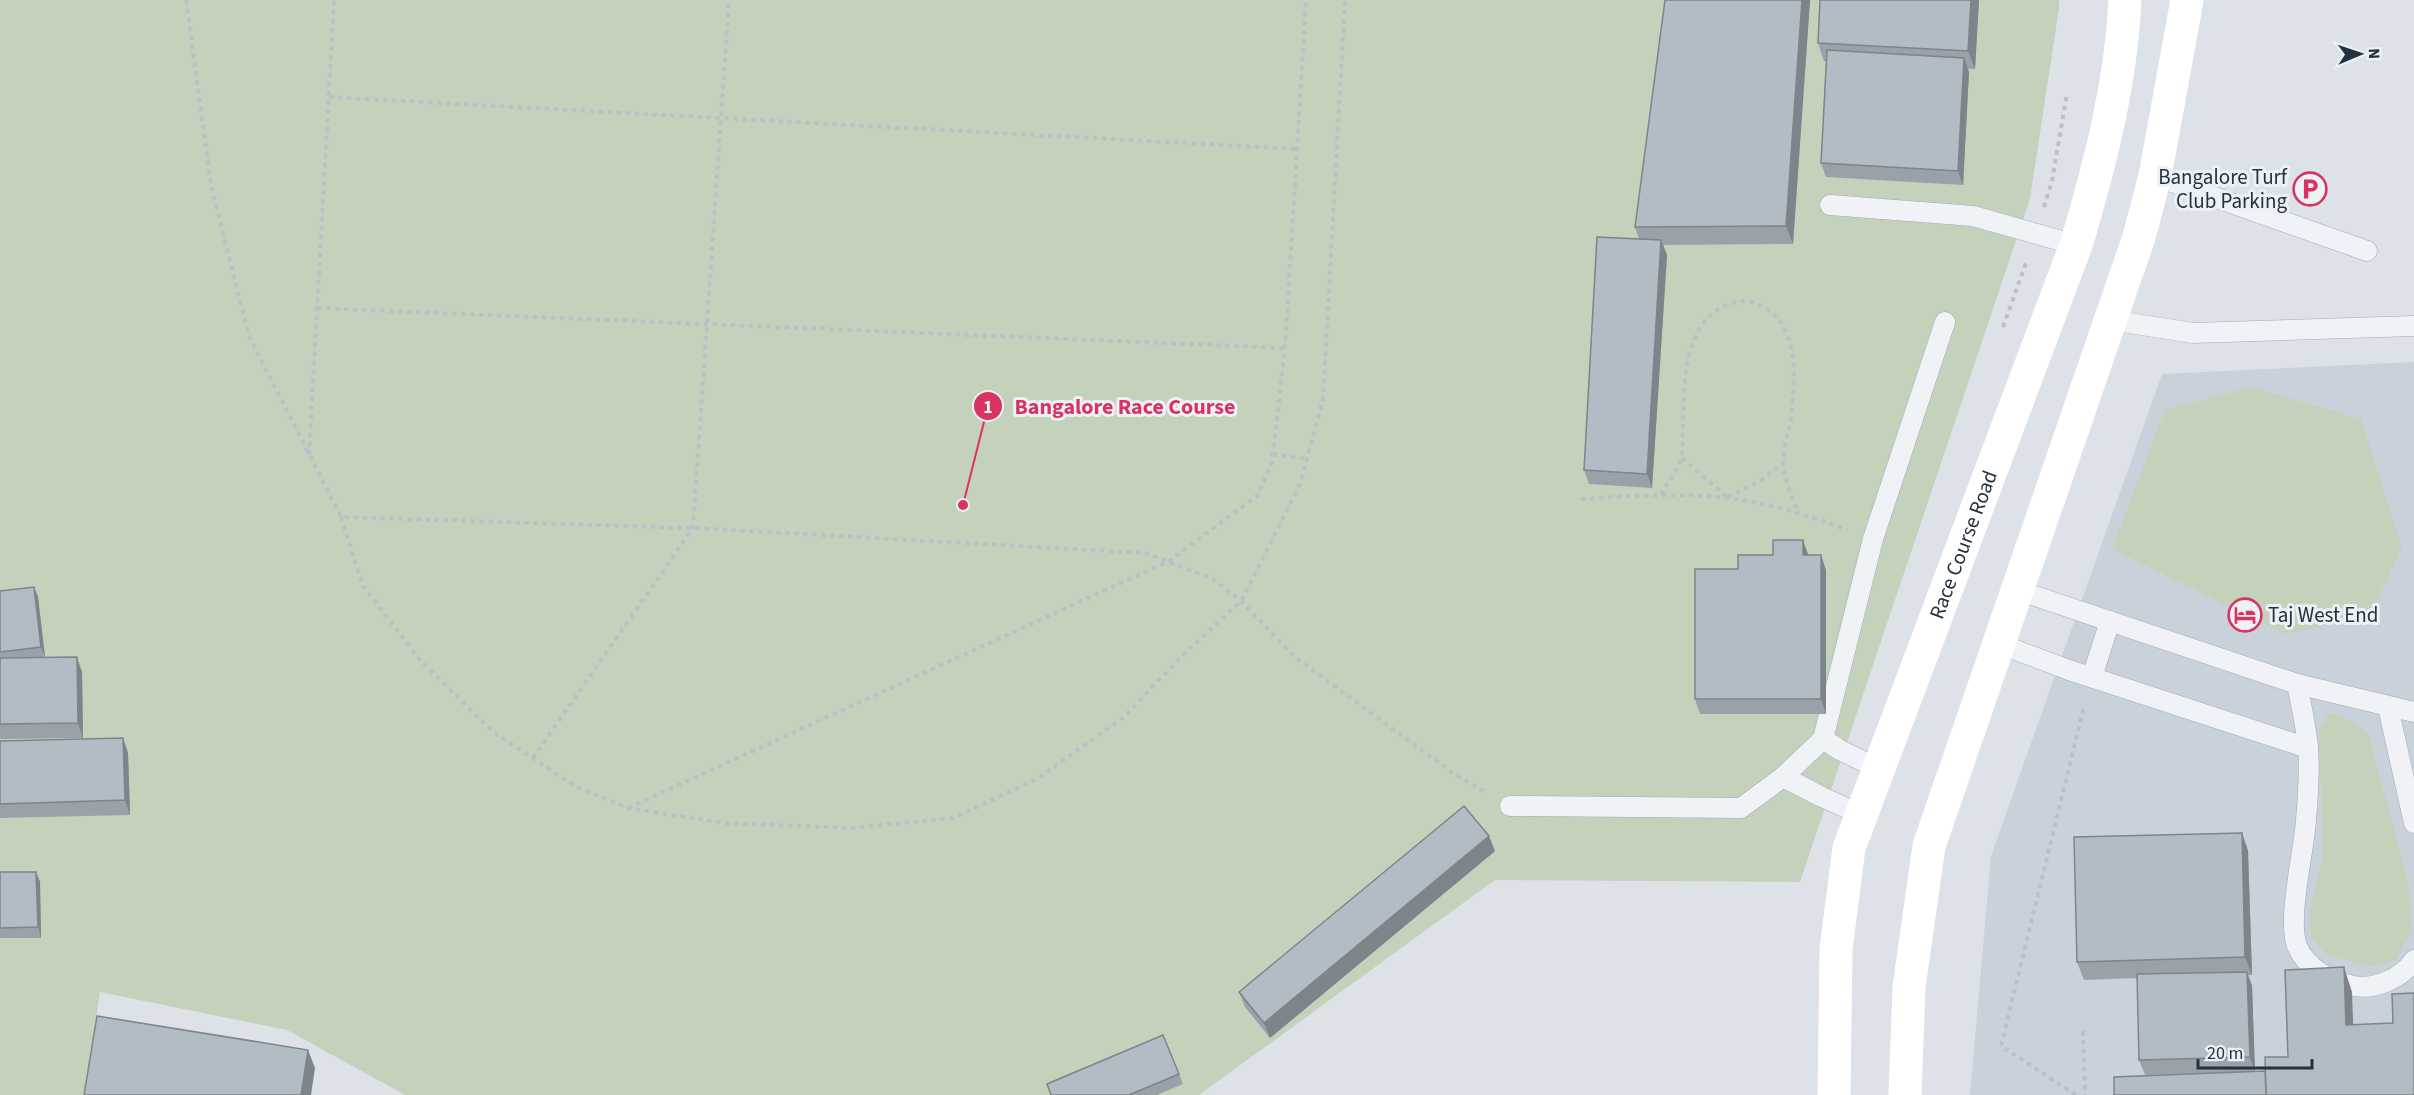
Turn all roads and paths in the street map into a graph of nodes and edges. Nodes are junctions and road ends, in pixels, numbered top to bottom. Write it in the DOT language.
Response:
graph roads {
  1 [pos="186,0"];
  2 [pos="334,0"];
  3 [pos="729,0"];
  4 [pos="1306,0"];
  5 [pos="1345,0"];
  6 [pos="2125,0"];
  7 [pos="2187,0"];
  8 [pos="2067,93"];
  9 [pos="329,97"];
  10 [pos="721,118"];
  11 [pos="1297,149"];
  12 [pos="2156,176"];
  13 [pos="2052,180"];
  14 [pos="1830,205"];
  15 [pos="2076,245"];
  16 [pos="2367,250"];
  17 [pos="317,309"];
  18 [pos="2110,320"];
  19 [pos="1945,322"];
  20 [pos="707,325"];
  21 [pos="2414,326"];
  22 [pos="1285,348"];
  23 [pos="1273,454"];
  24 [pos="309,456"];
  25 [pos="1682,458"];
  26 [pos="1307,459"];
  27 [pos="1783,464"];
  28 [pos="1661,495"];
  29 [pos="1727,498"];
  30 [pos="1581,499"];
  31 [pos="1797,512"];
  32 [pos="341,517"];
  33 [pos="693,528"];
  34 [pos="1873,539"];
  35 [pos="1169,561"];
  36 [pos="2017,590"];
  37 [pos="1240,601"];
  38 [pos="2110,621"];
  39 [pos="1997,643"];
  40 [pos="2092,677"];
  41 [pos="2297,684"];
  42 [pos="2388,707"];
  43 [pos="2414,712"];
  44 [pos="1823,739"];
  45 [pos="2308,748"];
  46 [pos="532,758"];
  47 [pos="1879,769"];
  48 [pos="1783,777"];
  49 [pos="1510,806"];
  50 [pos="628,808"];
  51 [pos="1862,815"];
  52 [pos="2414,823"];
  53 [pos="2414,960"];
  54 [pos="2083,1031"];
  55 [pos="1834,1095"];
  56 [pos="1905,1095"];
  57 [pos="2076,1095"];
  58 [pos="2085,1095"];
  1 -- 24 [label="path"];
  2 -- 9 [label="path"];
  3 -- 10 [label="path"];
  4 -- 11 [label="path"];
  5 -- 26 [label="path"];
  6 -- 15 [label="main road, Race Course Road"];
  7 -- 12 [label="main road"];
  8 -- 13 [label="path"];
  9 -- 10 [label="path"];
  9 -- 17 [label="path"];
  10 -- 11 [label="path"];
  10 -- 20 [label="path"];
  11 -- 22 [label="path"];
  12 -- 16 [label="lane"];
  12 -- 18 [label="main road"];
  14 -- 15 [label="lane"];
  15 -- 47 [label="main road, Race Course Road"];
  17 -- 20 [label="path"];
  17 -- 24 [label="path"];
  18 -- 21 [label="lane"];
  18 -- 36 [label="main road"];
  19 -- 34 [label="lane"];
  20 -- 22 [label="path"];
  20 -- 33 [label="path"];
  22 -- 23 [label="path"];
  23 -- 26 [label="path"];
  23 -- 35 [label="path"];
  24 -- 32 [label="path"];
  25 -- 27 [label="path"];
  25 -- 28 [label="path"];
  25 -- 29 [label="path"];
  26 -- 37 [label="path"];
  27 -- 29 [label="path"];
  27 -- 31 [label="path"];
  28 -- 29 [label="path"];
  28 -- 30 [label="path"];
  29 -- 31 [label="path"];
  31 -- 34 [label="path"];
  32 -- 33 [label="path"];
  32 -- 46 [label="path"];
  33 -- 35 [label="path"];
  33 -- 46 [label="path"];
  34 -- 44 [label="lane"];
  35 -- 37 [label="path"];
  35 -- 50 [label="path"];
  36 -- 38 [label="lane"];
  36 -- 39 [label="main road"];
  37 -- 49 [label="path"];
  37 -- 50 [label="path"];
  38 -- 40 [label="lane"];
  38 -- 41 [label="lane"];
  39 -- 40 [label="lane"];
  39 -- 56 [label="main road"];
  40 -- 45 [label="lane"];
  40 -- 57 [label="path"];
  41 -- 42 [label="lane"];
  41 -- 45 [label="lane"];
  42 -- 43 [label="lane"];
  42 -- 52 [label="lane"];
  44 -- 47 [label="lane"];
  44 -- 48 [label="lane"];
  45 -- 53 [label="lane"];
  46 -- 50 [label="path"];
  47 -- 51 [label="main road, Race Course Road"];
  48 -- 49 [label="lane"];
  48 -- 51 [label="lane"];
  51 -- 55 [label="main road, Race Course Road"];
  54 -- 58 [label="path"];
}
